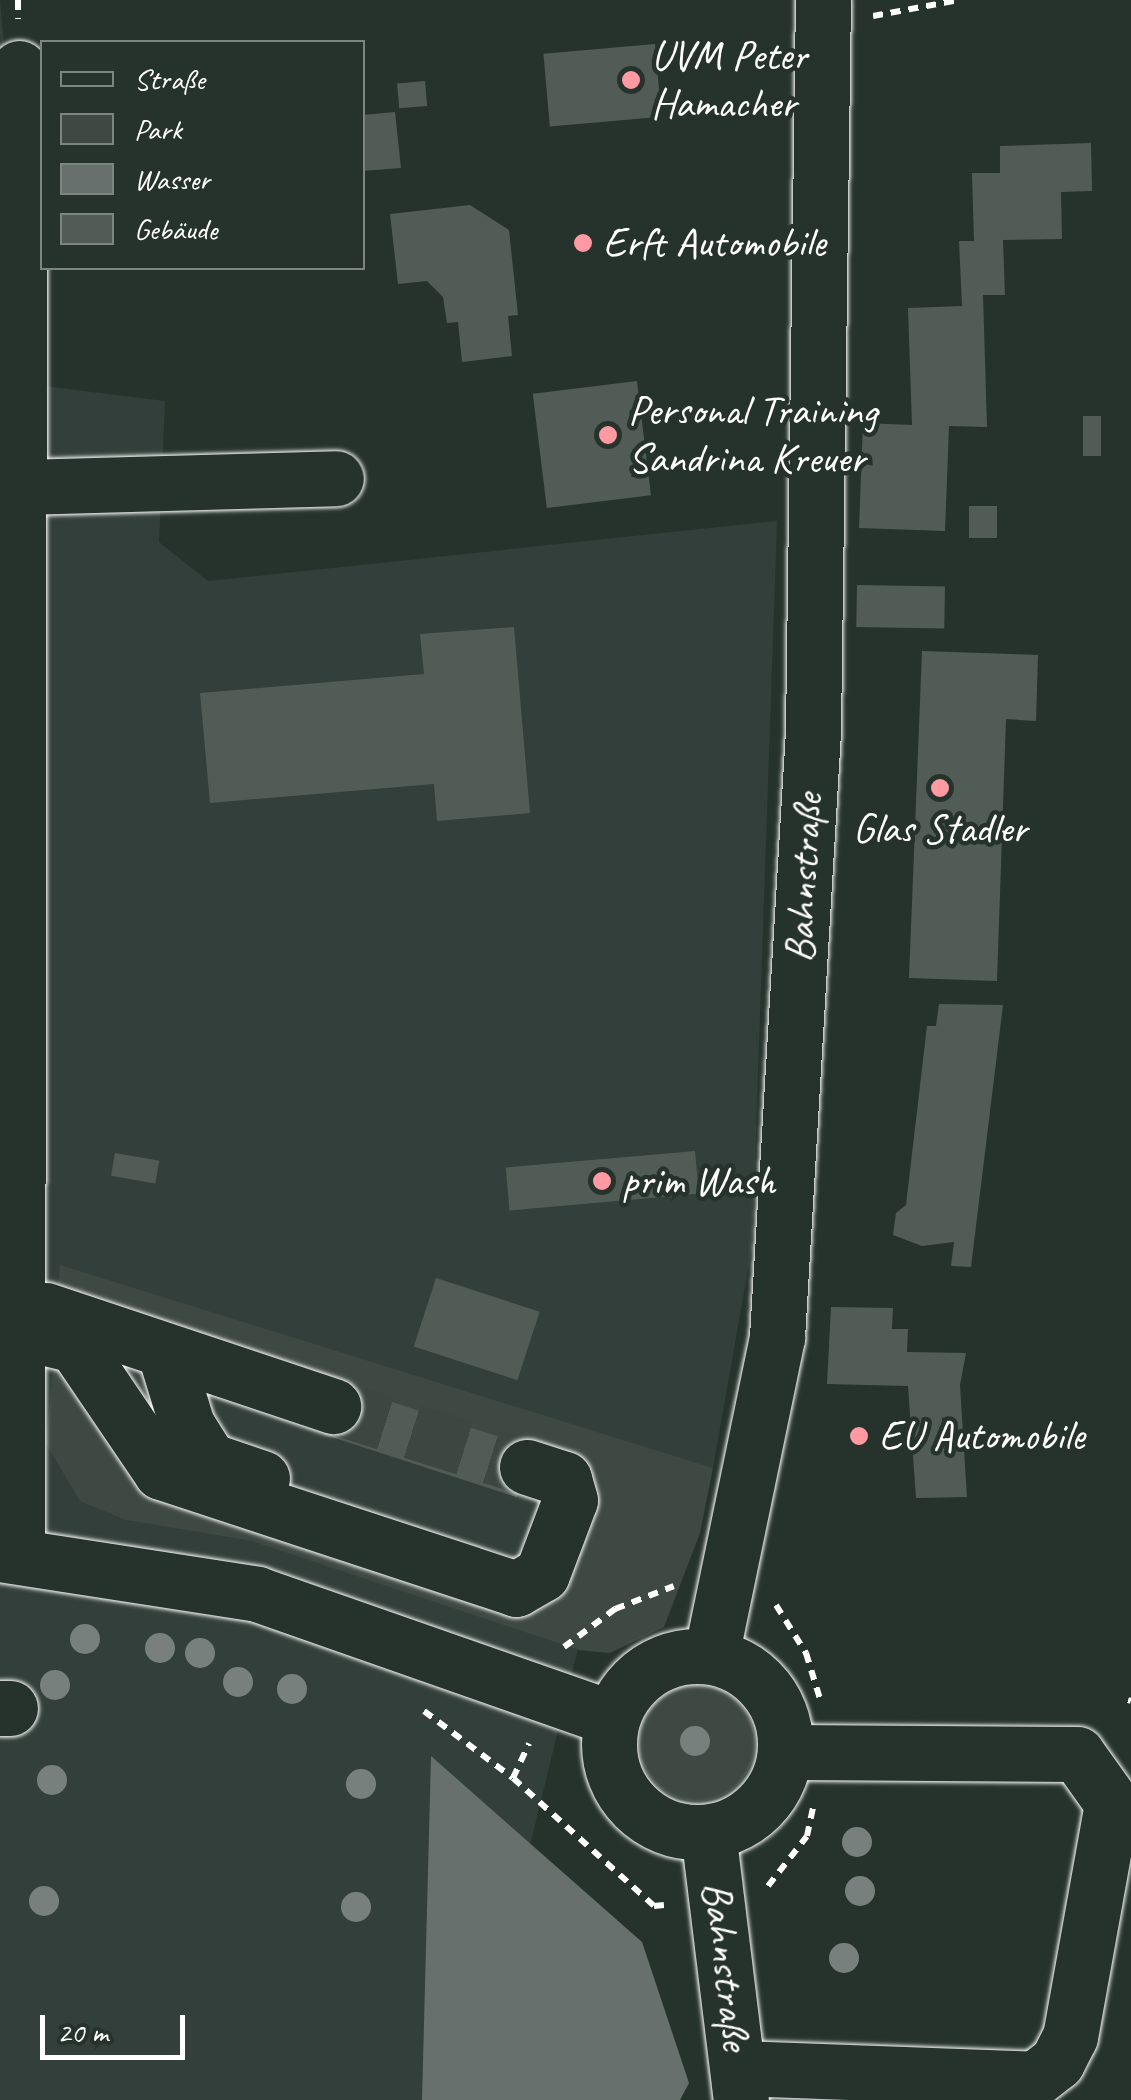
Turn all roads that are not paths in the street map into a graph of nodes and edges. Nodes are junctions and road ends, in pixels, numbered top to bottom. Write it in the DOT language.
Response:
graph roads {
  1 [pos="824,10"];
  2 [pos="19,68"];
  3 [pos="336,478"];
  4 [pos="23,487"];
  5 [pos="10,868"];
  6 [pos="9,1188"];
  7 [pos="18,1315"];
  8 [pos="166,1353"];
  9 [pos="333,1406"];
  10 [pos="527,1467"];
  11 [pos="8,1554"];
  12 [pos="509,1558"];
  13 [pos="711,1656"];
  14 [pos="611,1718"];
  15 [pos="785,1752"];
  16 [pos="708,1832"];
  17 [pos="740,2084"];
  1 -- 13 [label="street, Bahnstraße"];
  2 -- 4 [label="street"];
  3 -- 4 [label="street"];
  4 -- 5 [label="street"];
  5 -- 6 [label="street"];
  6 -- 7 [label="street"];
  7 -- 8 [label="street"];
  7 -- 10 [label="street"];
  7 -- 11 [label="street"];
  8 -- 9 [label="street"];
  8 -- 12 [label="street"];
  11 -- 14 [label="street"];
  13 -- 14 [label="street"];
  13 -- 15 [label="street"];
  14 -- 16 [label="street"];
  15 -- 16 [label="street"];
  15 -- 17 [label="street"];
  16 -- 17 [label="street, Bahnstraße"];
}
